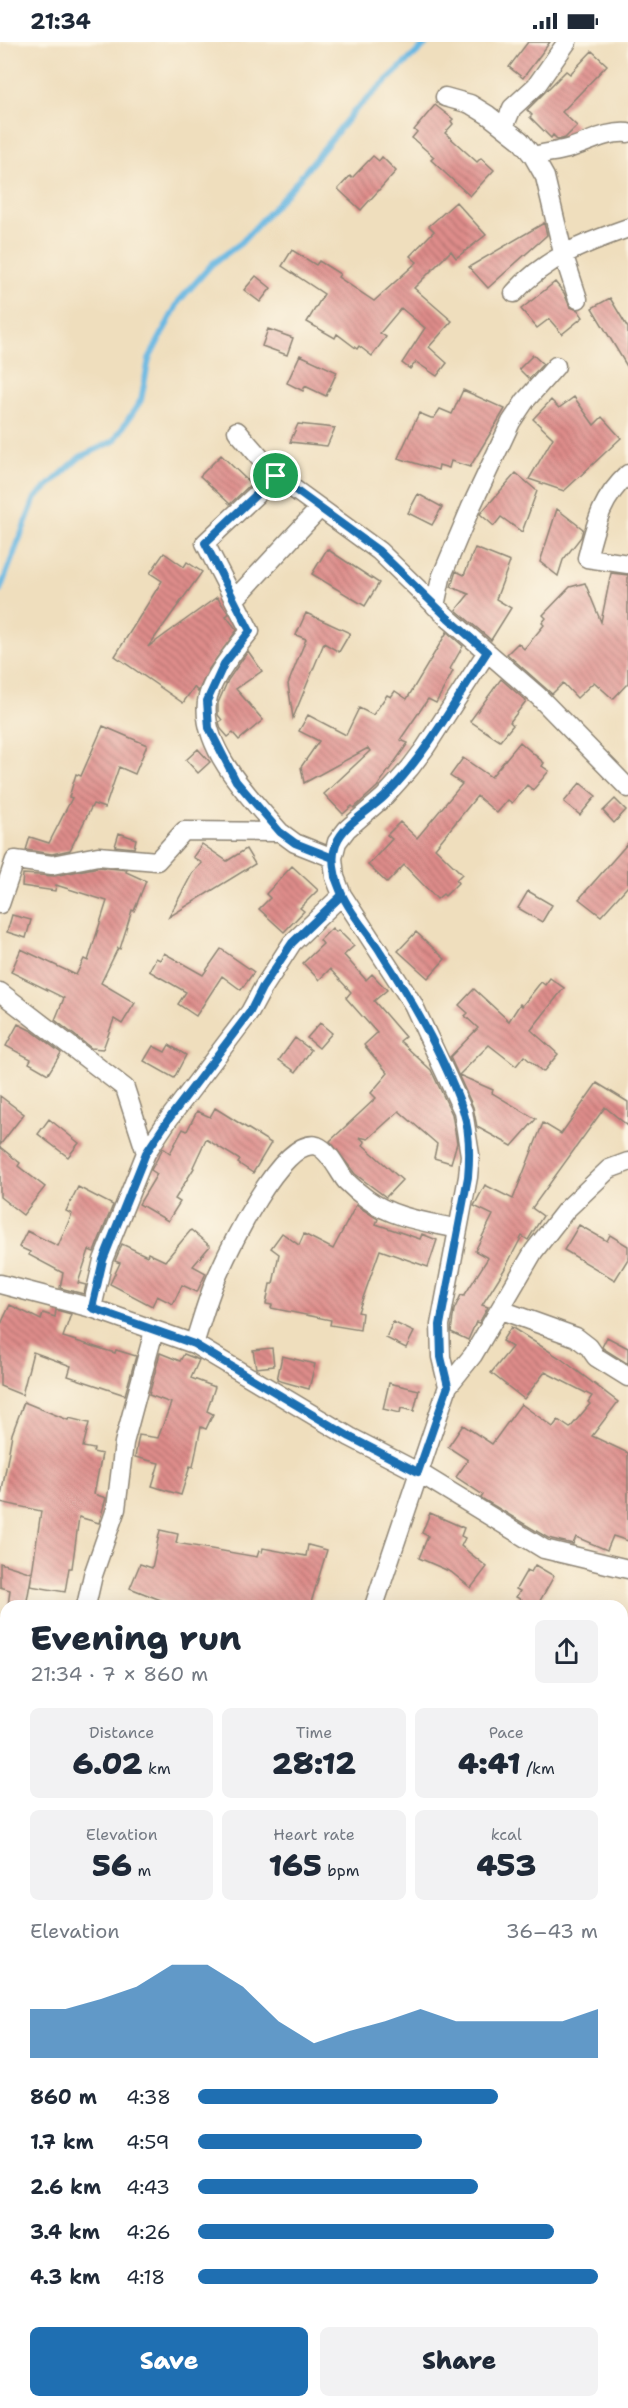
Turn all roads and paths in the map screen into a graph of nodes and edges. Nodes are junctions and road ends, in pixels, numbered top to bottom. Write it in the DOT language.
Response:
graph roads {
  1 [pos="567,42"];
  2 [pos="445,97"];
  3 [pos="504,127"];
  4 [pos="628,133"];
  5 [pos="533,156"];
  6 [pos="628,228"];
  7 [pos="563,253"];
  8 [pos="514,292"];
  9 [pos="578,299"];
  10 [pos="556,366"];
  11 [pos="237,431"];
  12 [pos="628,474"];
  13 [pos="276,476"];
  14 [pos="319,509"];
  15 [pos="628,564"];
  16 [pos="235,599"];
  17 [pos="435,606"];
  18 [pos="487,652"];
  19 [pos="628,788"];
  20 [pos="280,832"];
  21 [pos="333,858"];
  22 [pos="342,895"];
  23 [pos="0,904"];
  24 [pos="0,992"];
  25 [pos="146,1153"];
  26 [pos="628,1162"];
  27 [pos="458,1229"];
  28 [pos="0,1284"];
  29 [pos="92,1308"];
  30 [pos="501,1310"];
  31 [pos="154,1330"];
  32 [pos="194,1344"];
  33 [pos="628,1377"];
  34 [pos="448,1386"];
  35 [pos="418,1472"];
  36 [pos="628,1569"];
  37 [pos="88,1600"];
  38 [pos="376,1600"];
  1 -- 3 [label="street"];
  2 -- 3 [label="street"];
  3 -- 5 [label="street"];
  4 -- 5 [label="street"];
  5 -- 7 [label="street"];
  6 -- 7 [label="street"];
  7 -- 8 [label="street"];
  7 -- 9 [label="street"];
  10 -- 17 [label="street"];
  11 -- 13 [label="street"];
  12 -- 15 [label="street"];
  13 -- 14 [label="street"];
  13 -- 16 [label="street"];
  14 -- 16 [label="street"];
  14 -- 17 [label="street"];
  16 -- 20 [label="street"];
  17 -- 18 [label="street"];
  18 -- 19 [label="street"];
  18 -- 21 [label="street"];
  20 -- 21 [label="street"];
  20 -- 23 [label="street"];
  21 -- 22 [label="street"];
  22 -- 25 [label="street"];
  22 -- 27 [label="street"];
  24 -- 25 [label="street"];
  25 -- 29 [label="street"];
  26 -- 30 [label="street"];
  27 -- 32 [label="street"];
  27 -- 34 [label="street"];
  28 -- 29 [label="street"];
  29 -- 31 [label="street"];
  30 -- 33 [label="street"];
  30 -- 34 [label="street"];
  31 -- 32 [label="street"];
  31 -- 37 [label="street"];
  32 -- 35 [label="street"];
  34 -- 35 [label="street"];
  35 -- 36 [label="street"];
  35 -- 38 [label="street"];
}
